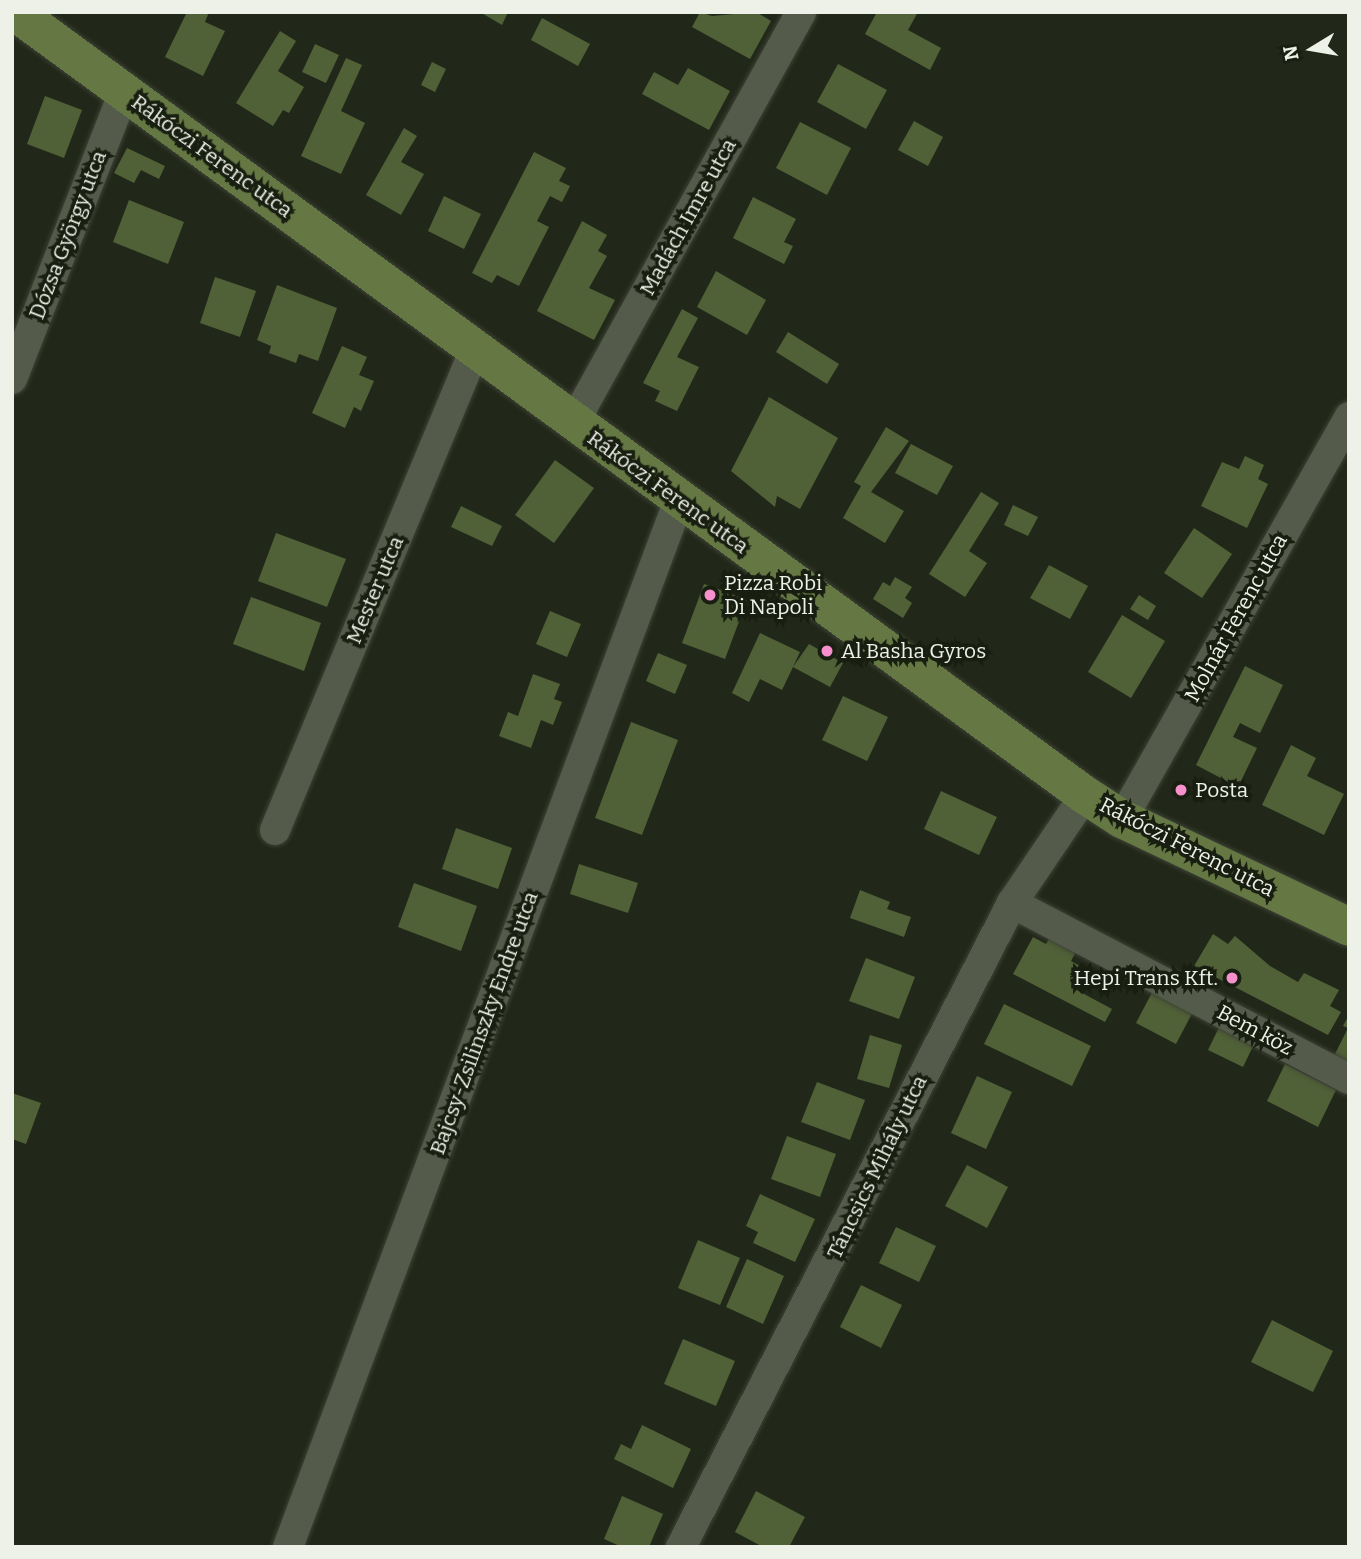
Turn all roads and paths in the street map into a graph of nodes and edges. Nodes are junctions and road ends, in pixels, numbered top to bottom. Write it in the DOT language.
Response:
graph roads {
  1 [pos="802,12"];
  2 [pos="35,18"];
  3 [pos="124,92"];
  4 [pos="475,349"];
  5 [pos="12,379"];
  6 [pos="1349,416"];
  7 [pos="574,422"];
  8 [pos="679,500"];
  9 [pos="1085,795"];
  10 [pos="1122,819"];
  11 [pos="275,830"];
  12 [pos="1012,903"];
  13 [pos="1349,927"];
  14 [pos="1349,1079"];
  15 [pos="288,1547"];
  16 [pos="681,1547"];
  1 -- 7 [label="street, Madách Imre utca"];
  2 -- 3 [label="main road, Rákóczi Ferenc utca"];
  3 -- 4 [label="main road, Rákóczi Ferenc utca"];
  3 -- 5 [label="street, Dózsa György utca"];
  4 -- 7 [label="main road, Rákóczi Ferenc utca"];
  4 -- 11 [label="street, Mester utca"];
  6 -- 10 [label="street, Molnár Ferenc utca"];
  7 -- 8 [label="main road, Rákóczi Ferenc utca"];
  8 -- 9 [label="main road, Rákóczi Ferenc utca"];
  8 -- 15 [label="street, Bajcsy-Zsilinszky Endre utca"];
  9 -- 10 [label="main road, Rákóczi Ferenc utca"];
  9 -- 12 [label="street, Táncsics Mihály utca"];
  10 -- 13 [label="main road, Rákóczi Ferenc utca"];
  12 -- 14 [label="street, Bem köz"];
  12 -- 16 [label="street, Táncsics Mihály utca"];
}
